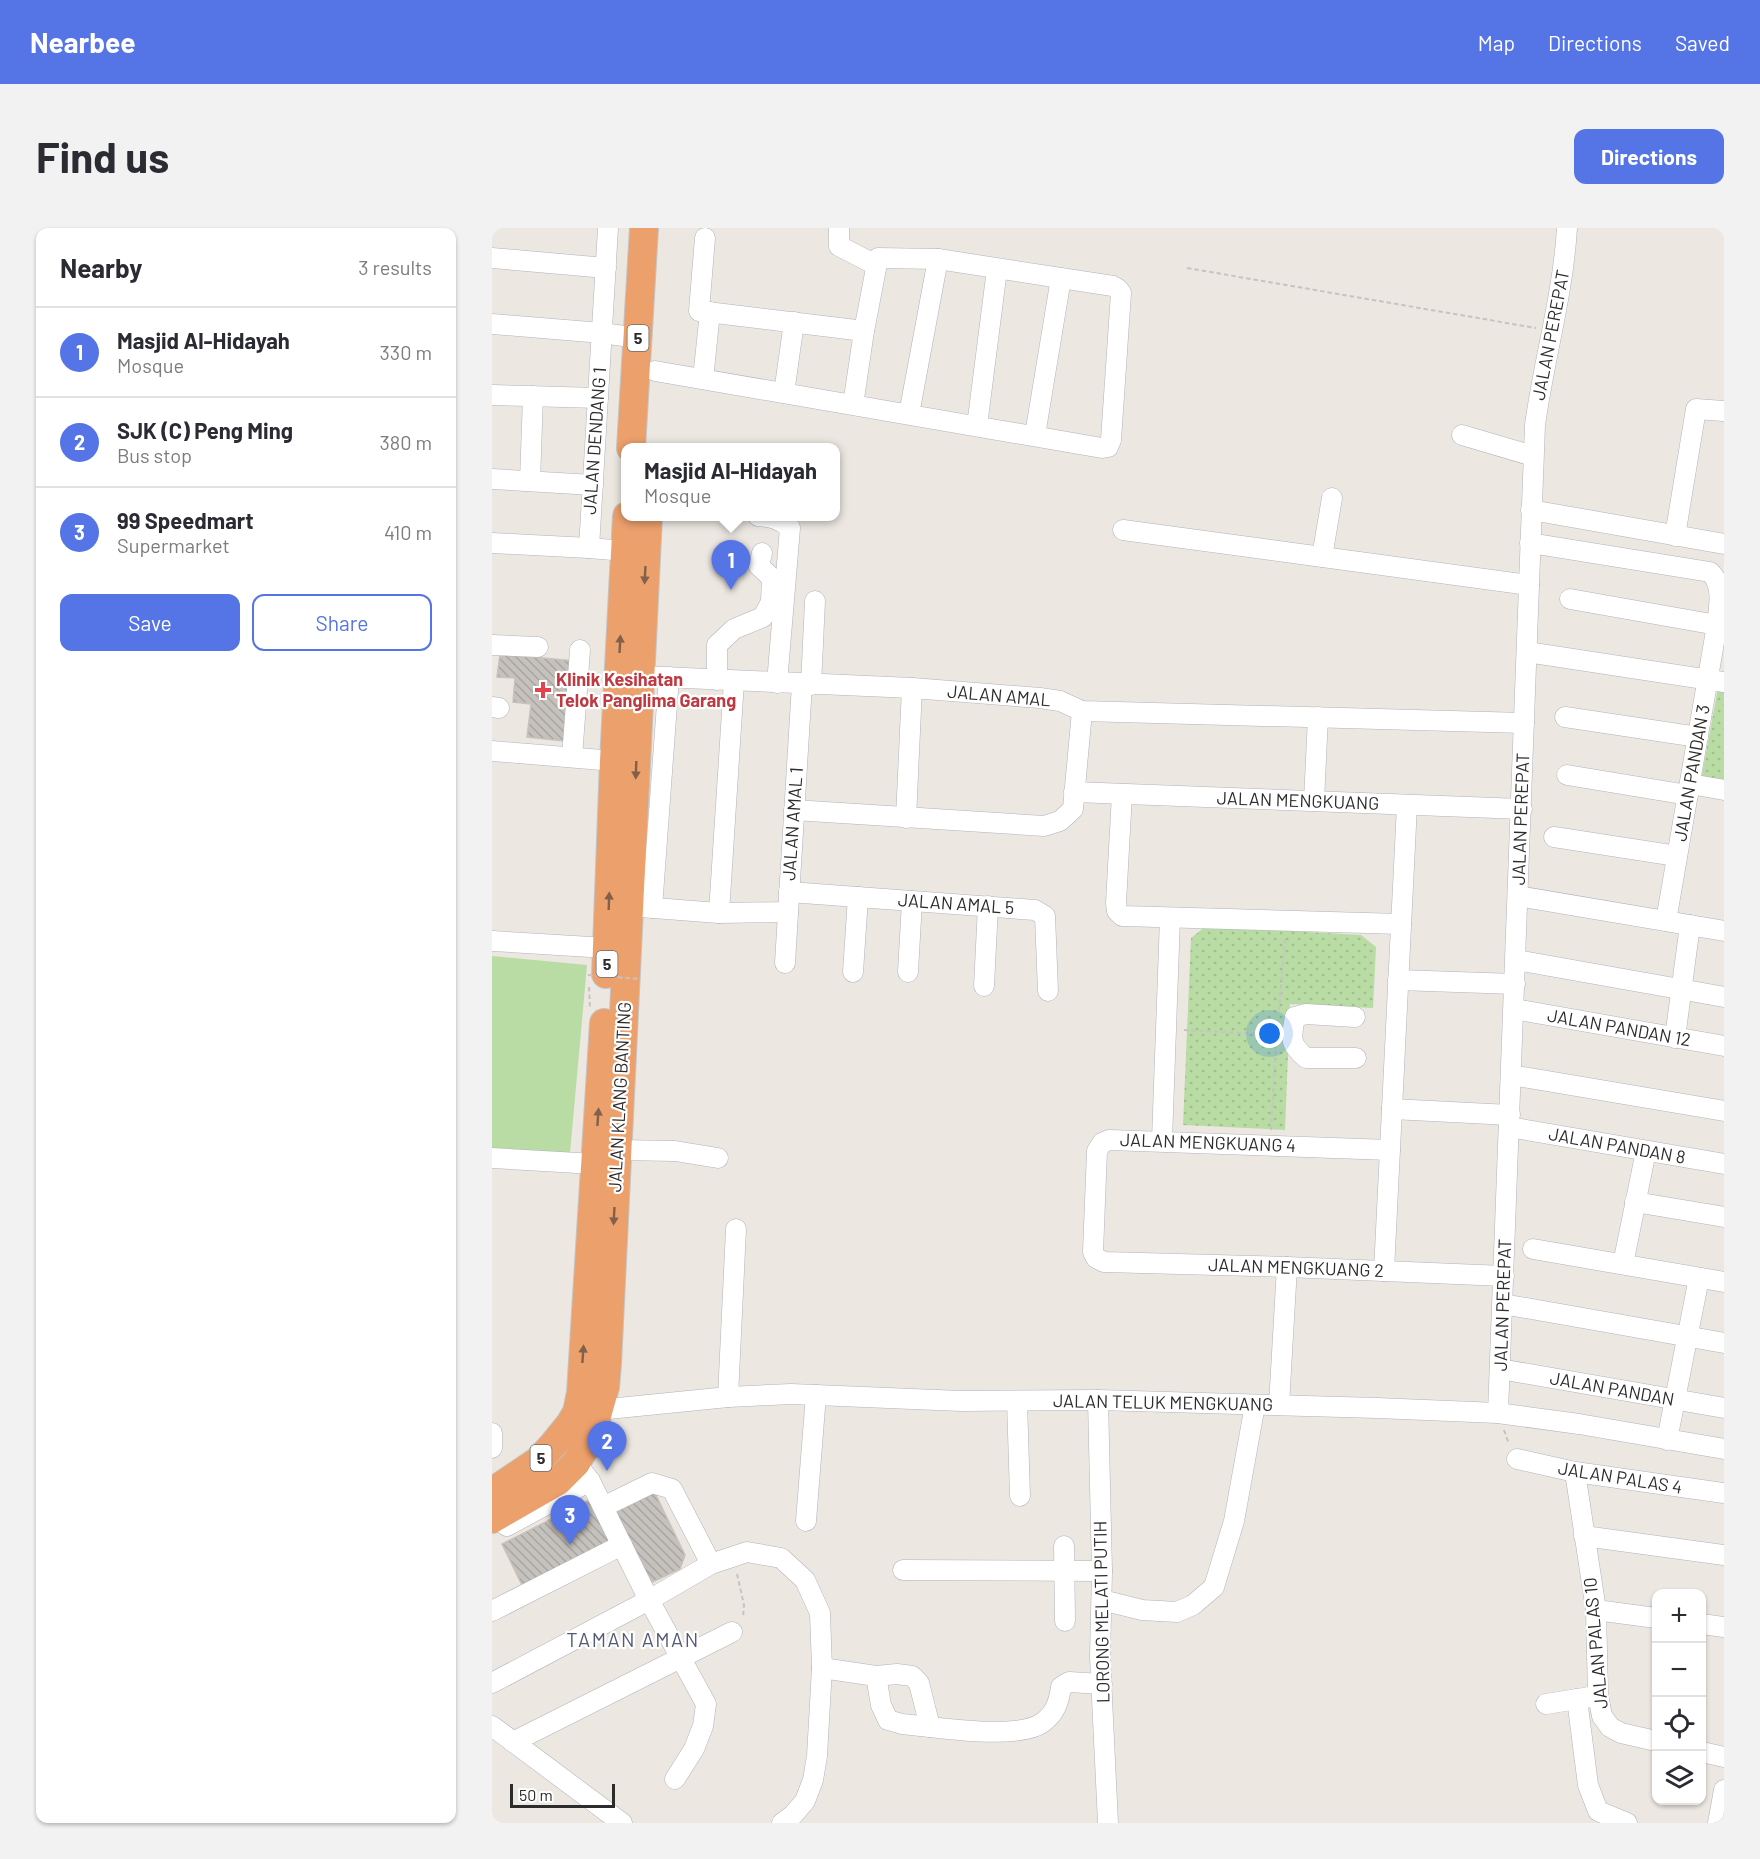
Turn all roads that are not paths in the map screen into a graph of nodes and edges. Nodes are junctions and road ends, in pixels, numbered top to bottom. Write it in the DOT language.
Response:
graph roads {
  1 [pos="608,228"];
  2 [pos="644,228"];
  3 [pos="663,228"];
  4 [pos="839,228"];
  5 [pos="1567,228"];
  6 [pos="705,238"];
  7 [pos="492,258"];
  8 [pos="938,260"];
  9 [pos="876,265"];
  10 [pos="606,268"];
  11 [pos="997,269"];
  12 [pos="1061,278"];
  13 [pos="710,312"];
  14 [pos="794,322"];
  15 [pos="492,324"];
  16 [pos="864,331"];
  17 [pos="602,333"];
  18 [pos="638,338"];
  19 [pos="655,371"];
  20 [pos="703,379"];
  21 [pos="784,393"];
  22 [pos="492,395"];
  23 [pos="533,396"];
  24 [pos="598,398"];
  25 [pos="853,405"];
  26 [pos="1724,411"];
  27 [pos="909,414"];
  28 [pos="977,426"];
  29 [pos="1035,435"];
  30 [pos="1461,435"];
  31 [pos="632,443"];
  32 [pos="651,443"];
  33 [pos="1533,456"];
  34 [pos="492,479"];
  35 [pos="530,481"];
  36 [pos="593,485"];
  37 [pos="1332,498"];
  38 [pos="1531,510"];
  39 [pos="627,521"];
  40 [pos="648,521"];
  41 [pos="780,521"];
  42 [pos="1124,530"];
  43 [pos="1675,536"];
  44 [pos="492,543"];
  45 [pos="1530,543"];
  46 [pos="1724,544"];
  47 [pos="589,548"];
  48 [pos="625,551"];
  49 [pos="762,553"];
  50 [pos="1322,557"];
  51 [pos="1529,585"];
  52 [pos="1570,599"];
  53 [pos="815,601"];
  54 [pos="1717,625"];
  55 [pos="492,645"];
  56 [pos="538,646"];
  57 [pos="580,650"];
  58 [pos="1527,652"];
  59 [pos="640,676"];
  60 [pos="669,677"];
  61 [pos="725,680"];
  62 [pos="1716,681"];
  63 [pos="777,683"];
  64 [pos="807,684"];
  65 [pos="912,688"];
  66 [pos="1082,711"];
  67 [pos="1318,717"];
  68 [pos="1565,717"];
  69 [pos="1524,723"];
  70 [pos="1698,737"];
  71 [pos="492,751"];
  72 [pos="572,756"];
  73 [pos="614,761"];
  74 [pos="1567,775"];
  75 [pos="1689,789"];
  76 [pos="1724,790"];
  77 [pos="1074,792"];
  78 [pos="1122,794"];
  79 [pos="1314,801"];
  80 [pos="1407,805"];
  81 [pos="794,810"];
  82 [pos="1522,810"];
  83 [pos="906,818"];
  84 [pos="1554,837"];
  85 [pos="1677,856"];
  86 [pos="789,892"];
  87 [pos="1518,896"];
  88 [pos="858,897"];
  89 [pos="912,901"];
  90 [pos="988,906"];
  91 [pos="641,907"];
  92 [pos="788,912"];
  93 [pos="718,913"];
  94 [pos="1170,918"];
  95 [pos="1666,921"];
  96 [pos="1401,924"];
  97 [pos="1690,925"];
  98 [pos="1724,931"];
  99 [pos="492,941"];
  100 [pos="607,948"];
  101 [pos="1516,960"];
  102 [pos="785,963"];
  103 [pos="853,972"];
  104 [pos="908,972"];
  105 [pos="1398,980"];
  106 [pos="1515,984"];
  107 [pos="984,986"];
  108 [pos="1682,989"];
  109 [pos="1048,991"];
  110 [pos="1724,997"];
  111 [pos="1514,1009"];
  112 [pos="1354,1017"];
  113 [pos="1675,1038"];
  114 [pos="1724,1046"];
  115 [pos="1356,1058"];
  116 [pos="1511,1075"];
  117 [pos="1392,1109"];
  118 [pos="1724,1111"];
  119 [pos="1510,1121"];
  120 [pos="1162,1140"];
  121 [pos="1390,1150"];
  122 [pos="1646,1151"];
  123 [pos="606,1157"];
  124 [pos="492,1158"];
  125 [pos="718,1158"];
  126 [pos="1724,1164"];
  127 [pos="1635,1202"];
  128 [pos="1724,1217"];
  129 [pos="736,1229"];
  130 [pos="1533,1249"];
  131 [pos="1094,1252"];
  132 [pos="1623,1264"];
  133 [pos="1287,1267"];
  134 [pos="1384,1271"];
  135 [pos="1504,1276"];
  136 [pos="1699,1278"];
  137 [pos="1724,1282"];
  138 [pos="1503,1304"];
  139 [pos="1687,1336"];
  140 [pos="1724,1343"];
  141 [pos="1500,1369"];
  142 [pos="816,1395"];
  143 [pos="728,1397"];
  144 [pos="1098,1400"];
  145 [pos="1675,1400"];
  146 [pos="1017,1401"];
  147 [pos="1255,1405"];
  148 [pos="1279,1405"];
  149 [pos="1724,1408"];
  150 [pos="588,1411"];
  151 [pos="1498,1413"];
  152 [pos="492,1433"];
  153 [pos="1667,1440"];
  154 [pos="492,1448"];
  155 [pos="1724,1449"];
  156 [pos="1517,1459"];
  157 [pos="583,1472"];
  158 [pos="1575,1472"];
  159 [pos="1724,1494"];
  160 [pos="1020,1496"];
  161 [pos="603,1507"];
  162 [pos="493,1509"];
  163 [pos="806,1521"];
  164 [pos="1584,1536"];
  165 [pos="622,1545"];
  166 [pos="1064,1546"];
  167 [pos="1724,1556"];
  168 [pos="711,1564"];
  169 [pos="903,1570"];
  170 [pos="1064,1571"];
  171 [pos="1102,1571"];
  172 [pos="649,1600"];
  173 [pos="1101,1600"];
  174 [pos="1596,1610"];
  175 [pos="492,1611"];
  176 [pos="1652,1617"];
  177 [pos="1065,1621"];
  178 [pos="1706,1625"];
  179 [pos="1724,1627"];
  180 [pos="732,1632"];
  181 [pos="681,1658"];
  182 [pos="822,1668"];
  183 [pos="876,1676"];
  184 [pos="492,1683"];
  185 [pos="1102,1684"];
  186 [pos="1598,1695"];
  187 [pos="1577,1699"];
  188 [pos="1546,1704"];
  189 [pos="492,1726"];
  190 [pos="930,1727"];
  191 [pos="1652,1740"];
  192 [pos="513,1742"];
  193 [pos="1706,1753"];
  194 [pos="1724,1757"];
  195 [pos="675,1779"];
  196 [pos="1724,1790"];
  197 [pos="1720,1821"];
  198 [pos="622,1823"];
  199 [pos="782,1823"];
  200 [pos="1108,1823"];
  201 [pos="1627,1823"];
  1 -- 10 [label="street, JALAN DENDANG 1"];
  2 -- 18 [label="highway, 5"];
  3 -- 19 [label="highway, 5"];
  4 -- 9 [label="street"];
  5 -- 33 [label="street, JALAN PEREPAT"];
  6 -- 13 [label="street"];
  7 -- 10 [label="street"];
  8 -- 9 [label="street"];
  8 -- 11 [label="street"];
  8 -- 27 [label="street"];
  9 -- 16 [label="street"];
  10 -- 17 [label="street, JALAN DENDANG 1"];
  11 -- 12 [label="street"];
  11 -- 28 [label="street"];
  12 -- 29 [label="street"];
  12 -- 29 [label="street"];
  13 -- 14 [label="street"];
  13 -- 20 [label="street"];
  14 -- 16 [label="street"];
  14 -- 21 [label="street"];
  15 -- 17 [label="street"];
  16 -- 25 [label="street"];
  17 -- 18 [label="street"];
  17 -- 24 [label="street, JALAN DENDANG 1"];
  18 -- 31 [label="highway, 5"];
  19 -- 20 [label="street"];
  19 -- 32 [label="highway, 5"];
  20 -- 21 [label="street"];
  21 -- 25 [label="street"];
  22 -- 23 [label="street"];
  23 -- 24 [label="street"];
  23 -- 35 [label="street"];
  24 -- 36 [label="street, JALAN DENDANG 1"];
  25 -- 27 [label="street"];
  26 -- 43 [label="street"];
  27 -- 28 [label="street"];
  28 -- 29 [label="street"];
  30 -- 33 [label="street"];
  33 -- 38 [label="street, JALAN PEREPAT"];
  34 -- 35 [label="street"];
  35 -- 36 [label="street"];
  36 -- 47 [label="street, JALAN DENDANG 1"];
  37 -- 50 [label="street"];
  38 -- 43 [label="street"];
  38 -- 45 [label="street, JALAN PEREPAT"];
  39 -- 48 [label="highway, JALAN KLANG BANTING / 5"];
  40 -- 59 [label="highway, JALAN KLANG BANTING / 5, one-way"];
  41 -- 63 [label="street"];
  42 -- 50 [label="street"];
  43 -- 46 [label="street"];
  44 -- 47 [label="street"];
  45 -- 51 [label="street, JALAN PEREPAT"];
  45 -- 54 [label="street, JALAN PANDAN 3"];
  47 -- 48 [label="street"];
  73 -- 48 [label="highway, JALAN KLANG BANTING / 5, one-way"];
  49 -- 61 [label="street"];
  50 -- 51 [label="street"];
  51 -- 58 [label="street, JALAN PEREPAT"];
  52 -- 54 [label="street"];
  53 -- 64 [label="street, JALAN AMAL 1"];
  54 -- 62 [label="street, JALAN PANDAN 3"];
  55 -- 56 [label="street"];
  57 -- 72 [label="street"];
  58 -- 62 [label="street"];
  58 -- 69 [label="street, JALAN PEREPAT"];
  59 -- 60 [label="street, JALAN AMAL"];
  59 -- 91 [label="highway, JALAN KLANG BANTING / 5, one-way"];
  60 -- 61 [label="street, JALAN AMAL"];
  60 -- 91 [label="street"];
  61 -- 63 [label="street, JALAN AMAL"];
  61 -- 93 [label="street"];
  62 -- 70 [label="street, JALAN PANDAN 3"];
  63 -- 64 [label="street, JALAN AMAL"];
  64 -- 65 [label="street, JALAN AMAL"];
  64 -- 81 [label="street, JALAN AMAL 1"];
  65 -- 66 [label="street, JALAN AMAL"];
  65 -- 83 [label="street"];
  66 -- 67 [label="street, JALAN AMAL"];
  66 -- 77 [label="street"];
  67 -- 69 [label="street, JALAN AMAL"];
  67 -- 79 [label="street"];
  68 -- 70 [label="street"];
  69 -- 82 [label="street, JALAN PEREPAT"];
  70 -- 75 [label="street, JALAN PANDAN 3"];
  71 -- 72 [label="street"];
  72 -- 73 [label="street"];
  100 -- 73 [label="highway, JALAN KLANG BANTING / 5, one-way"];
  74 -- 75 [label="street"];
  75 -- 76 [label="street"];
  75 -- 85 [label="street, JALAN PANDAN 3"];
  77 -- 78 [label="street, JALAN MENGKUANG"];
  77 -- 83 [label="street"];
  78 -- 79 [label="street, JALAN MENGKUANG"];
  78 -- 94 [label="street"];
  79 -- 80 [label="street, JALAN MENGKUANG"];
  80 -- 82 [label="street, JALAN MENGKUANG"];
  80 -- 96 [label="street"];
  81 -- 83 [label="street"];
  81 -- 86 [label="street, JALAN AMAL 1"];
  82 -- 87 [label="street, JALAN PEREPAT"];
  84 -- 85 [label="street"];
  85 -- 95 [label="street, JALAN PANDAN 3"];
  86 -- 88 [label="street, JALAN AMAL 5"];
  86 -- 92 [label="street, JALAN AMAL 1"];
  87 -- 95 [label="street"];
  87 -- 101 [label="street, JALAN PEREPAT"];
  88 -- 89 [label="street, JALAN AMAL 5"];
  88 -- 103 [label="street"];
  89 -- 90 [label="street, JALAN AMAL 5"];
  89 -- 104 [label="street"];
  90 -- 107 [label="street"];
  90 -- 109 [label="street, JALAN AMAL 5"];
  91 -- 93 [label="street"];
  91 -- 123 [label="highway, JALAN KLANG BANTING / 5"];
  92 -- 93 [label="street"];
  92 -- 102 [label="street, JALAN AMAL 1"];
  94 -- 96 [label="street"];
  94 -- 120 [label="street"];
  95 -- 97 [label="street"];
  96 -- 105 [label="street"];
  97 -- 98 [label="street"];
  97 -- 108 [label="street"];
  99 -- 100 [label="street"];
  123 -- 100 [label="highway, JALAN KLANG BANTING / 5, one-way"];
  101 -- 106 [label="street, JALAN PEREPAT"];
  101 -- 108 [label="street"];
  105 -- 106 [label="street"];
  105 -- 117 [label="street"];
  106 -- 111 [label="street, JALAN PEREPAT"];
  108 -- 110 [label="street"];
  108 -- 113 [label="street"];
  111 -- 113 [label="street, JALAN PANDAN 12"];
  111 -- 116 [label="street, JALAN PEREPAT"];
  112 -- 115 [label="street"];
  113 -- 114 [label="street, JALAN PANDAN 12"];
  116 -- 118 [label="street"];
  116 -- 119 [label="street, JALAN PEREPAT"];
  117 -- 119 [label="street, JALAN PANDAN 8"];
  117 -- 121 [label="street"];
  119 -- 122 [label="street, JALAN PANDAN 8"];
  119 -- 135 [label="street, JALAN PEREPAT"];
  120 -- 121 [label="street, JALAN MENGKUANG 4"];
  120 -- 131 [label="street, JALAN MENGKUANG 4"];
  121 -- 134 [label="street"];
  122 -- 126 [label="street, JALAN PANDAN 8"];
  122 -- 127 [label="street"];
  123 -- 124 [label="street"];
  123 -- 125 [label="street"];
  123 -- 150 [label="highway, JALAN KLANG BANTING / 5"];
  127 -- 128 [label="street"];
  127 -- 132 [label="street"];
  129 -- 143 [label="street"];
  130 -- 132 [label="street"];
  131 -- 133 [label="street, JALAN MENGKUANG 2"];
  132 -- 136 [label="street"];
  133 -- 134 [label="street, JALAN MENGKUANG 2"];
  133 -- 148 [label="street"];
  134 -- 135 [label="street, JALAN MENGKUANG 2"];
  135 -- 138 [label="street, JALAN PEREPAT"];
  136 -- 137 [label="street"];
  136 -- 139 [label="street"];
  138 -- 139 [label="street"];
  138 -- 141 [label="street, JALAN PEREPAT"];
  139 -- 140 [label="street"];
  139 -- 145 [label="street"];
  141 -- 145 [label="street, JALAN PANDAN"];
  141 -- 151 [label="street, JALAN PEREPAT"];
  142 -- 143 [label="street, JALAN TELUK MENGKUANG"];
  142 -- 146 [label="street, JALAN TELUK MENGKUANG"];
  142 -- 163 [label="street"];
  143 -- 150 [label="street, JALAN TELUK MENGKUANG"];
  144 -- 146 [label="street, JALAN TELUK MENGKUANG"];
  144 -- 147 [label="street, JALAN TELUK MENGKUANG"];
  144 -- 171 [label="street, LORONG MELATI PUTIH"];
  145 -- 149 [label="street, JALAN PANDAN"];
  145 -- 153 [label="street"];
  146 -- 160 [label="street"];
  147 -- 148 [label="street, JALAN TELUK MENGKUANG"];
  147 -- 173 [label="street"];
  148 -- 151 [label="street, JALAN TELUK MENGKUANG"];
  150 -- 157 [label="highway, JALAN KLANG BANTING / 5"];
  150 -- 162 [label="highway, JALAN KLANG BANTING / 5"];
  151 -- 153 [label="street, JALAN TELUK MENGKUANG"];
  152 -- 154 [label="street"];
  153 -- 155 [label="street, JALAN TELUK MENGKUANG"];
  156 -- 158 [label="street, JALAN PALAS 4"];
  157 -- 161 [label="street"];
  157 -- 162 [label="highway, JALAN KLANG BANTING / 5"];
  158 -- 159 [label="street, JALAN PALAS 4"];
  158 -- 164 [label="street, JALAN PALAS 10"];
  161 -- 165 [label="street"];
  161 -- 168 [label="street"];
  164 -- 167 [label="street"];
  164 -- 174 [label="street, JALAN PALAS 10"];
  165 -- 172 [label="street"];
  165 -- 175 [label="street"];
  166 -- 170 [label="street"];
  168 -- 172 [label="street"];
  168 -- 182 [label="street"];
  169 -- 170 [label="street"];
  170 -- 171 [label="street"];
  170 -- 177 [label="street"];
  171 -- 173 [label="street, LORONG MELATI PUTIH"];
  172 -- 181 [label="street"];
  172 -- 184 [label="street"];
  173 -- 185 [label="street, LORONG MELATI PUTIH"];
  174 -- 176 [label="street"];
  174 -- 186 [label="street, JALAN PALAS 10"];
  178 -- 179 [label="street"];
  180 -- 181 [label="street"];
  181 -- 192 [label="street"];
  181 -- 195 [label="street"];
  182 -- 183 [label="street"];
  182 -- 199 [label="street"];
  183 -- 190 [label="street"];
  183 -- 190 [label="street"];
  185 -- 190 [label="street"];
  185 -- 200 [label="street, LORONG MELATI PUTIH"];
  186 -- 187 [label="street"];
  186 -- 191 [label="street, JALAN PALAS 10"];
  187 -- 188 [label="street"];
  187 -- 201 [label="street"];
  189 -- 192 [label="street"];
  192 -- 198 [label="street"];
  193 -- 194 [label="street"];
  196 -- 197 [label="street"];
}
